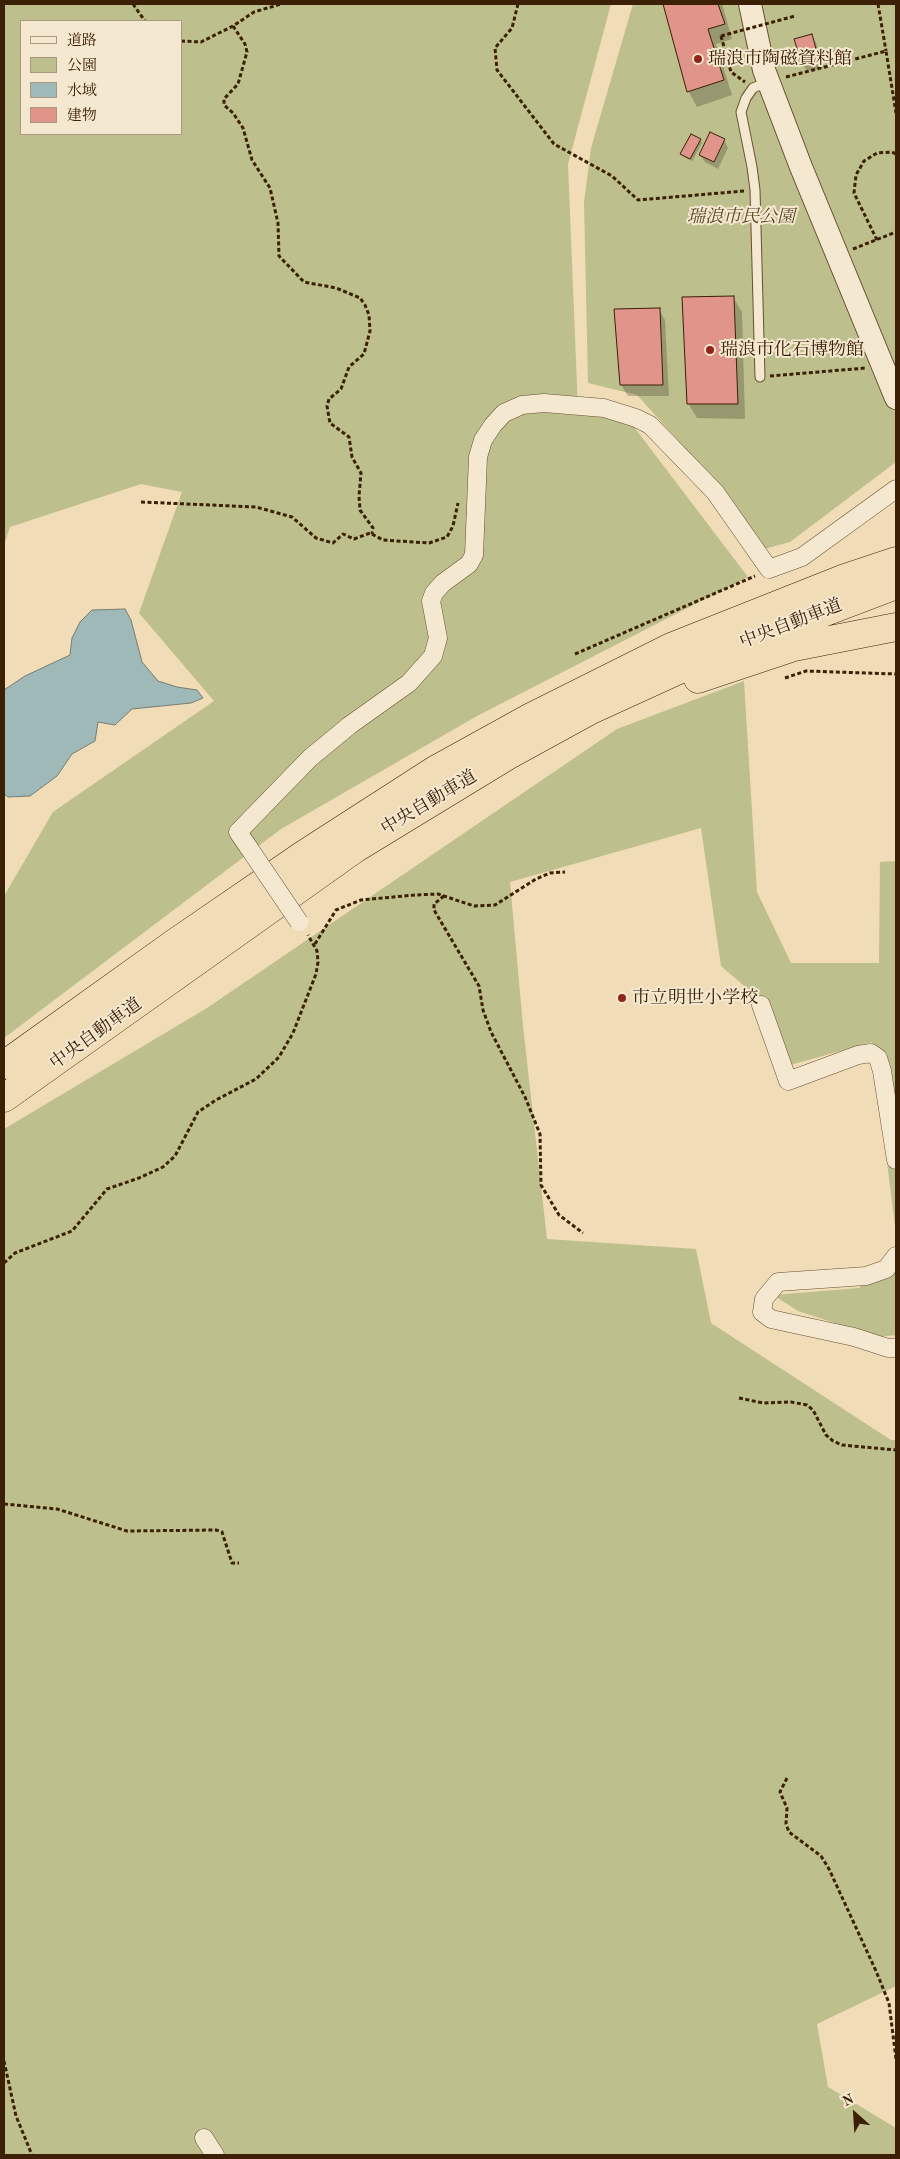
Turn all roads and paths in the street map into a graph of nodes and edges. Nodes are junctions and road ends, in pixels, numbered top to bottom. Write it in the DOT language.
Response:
graph roads {
  1 [pos="132,4"];
  2 [pos="281,4"];
  3 [pos="518,4"];
  4 [pos="750,4"];
  5 [pos="878,4"];
  6 [pos="795,16"];
  7 [pos="144,20"];
  8 [pos="233,26"];
  9 [pos="182,42"];
  10 [pos="886,51"];
  11 [pos="761,85"];
  12 [pos="896,112"];
  13 [pos="896,154"];
  14 [pos="755,190"];
  15 [pos="896,232"];
  16 [pos="877,240"];
  17 [pos="837,255"];
  18 [pos="760,377"];
  19 [pos="888,380"];
  20 [pos="476,476"];
  21 [pos="896,488"];
  22 [pos="141,502"];
  23 [pos="372,534"];
  24 [pos="896,544"];
  25 [pos="896,561"];
  26 [pos="769,569"];
  27 [pos="896,585"];
  28 [pos="896,627"];
  29 [pos="671,647"];
  30 [pos="575,654"];
  31 [pos="896,674"];
  32 [pos="785,678"];
  33 [pos="425,805"];
  34 [pos="565,872"];
  35 [pos="444,896"];
  36 [pos="300,922"];
  37 [pos="315,944"];
  38 [pos="761,1005"];
  39 [pos="4,1065"];
  40 [pos="4,1098"];
  41 [pos="896,1160"];
  42 [pos="583,1233"];
  43 [pos="896,1256"];
  44 [pos="4,1263"];
  45 [pos="896,1348"];
  46 [pos="739,1398"];
  47 [pos="896,1450"];
  48 [pos="4,1504"];
  49 [pos="239,1563"];
  50 [pos="788,1778"];
  51 [pos="896,2059"];
  52 [pos="4,2061"];
  53 [pos="204,2138"];
  54 [pos="32,2155"];
  55 [pos="215,2155"];
  1 -- 7 [label="path"];
  2 -- 8 [label="path"];
  3 -- 14 [label="path"];
  4 -- 11 [label="street"];
  5 -- 10 [label="path"];
  6 -- 11 [label="path, bridge"];
  8 -- 9 [label="path"];
  8 -- 23 [label="path"];
  10 -- 11 [label="path"];
  10 -- 12 [label="path"];
  11 -- 14 [label="lane"];
  11 -- 17 [label="street"];
  13 -- 16 [label="path"];
  14 -- 18 [label="lane"];
  15 -- 16 [label="path"];
  16 -- 17 [label="path"];
  17 -- 19 [label="street"];
  18 -- 19 [label="path"];
  20 -- 23 [label="path"];
  20 -- 26 [label="street"];
  20 -- 36 [label="street, bridge"];
  21 -- 26 [label="street"];
  22 -- 23 [label="path"];
  24 -- 29 [label="highway"];
  25 -- 29 [label="highway, 中央自動車道"];
  26 -- 30 [label="path"];
  27 -- 33 [label="highway, 中央自動車道"];
  28 -- 33 [label="highway"];
  29 -- 39 [label="highway, 中央自動車道"];
  31 -- 32 [label="path"];
  33 -- 40 [label="highway, 中央自動車道"];
  34 -- 35 [label="path"];
  35 -- 37 [label="path"];
  35 -- 42 [label="path"];
  36 -- 37 [label="path"];
  37 -- 44 [label="path"];
  38 -- 41 [label="street"];
  43 -- 45 [label="street"];
  46 -- 47 [label="path"];
  48 -- 49 [label="path"];
  50 -- 51 [label="path"];
  52 -- 54 [label="path"];
  53 -- 55 [label="street"];
}
